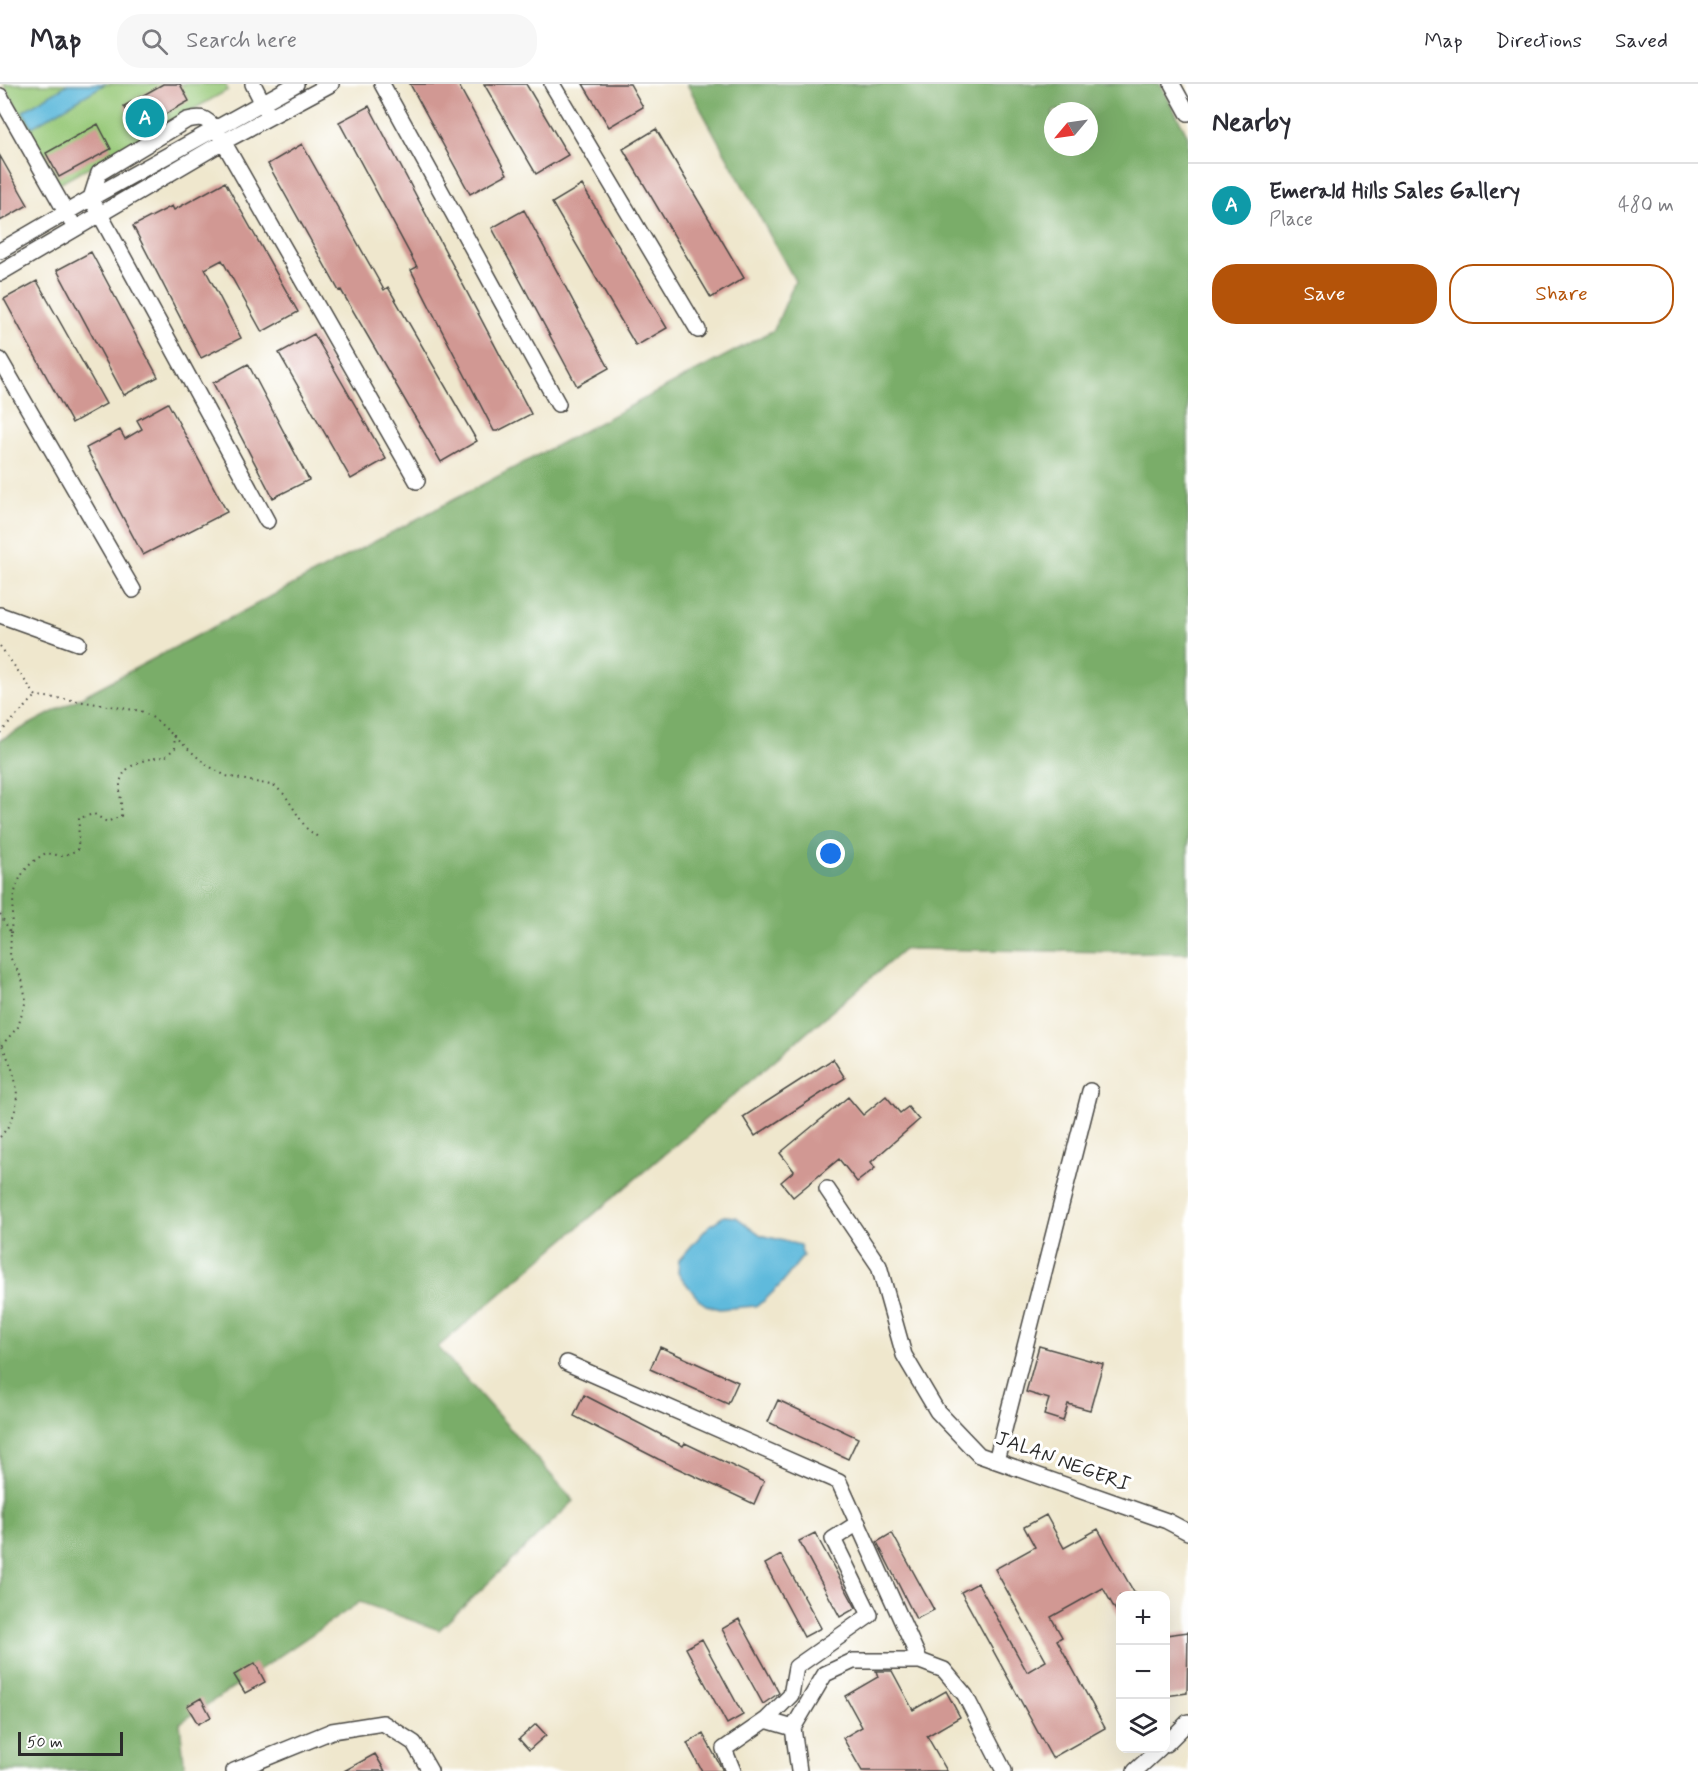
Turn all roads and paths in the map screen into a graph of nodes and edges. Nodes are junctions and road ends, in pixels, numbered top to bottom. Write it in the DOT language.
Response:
graph roads {
  1 [pos="253,84"];
  2 [pos="296,84"];
  3 [pos="331,84"];
  4 [pos="382,84"];
  5 [pos="552,84"];
  6 [pos="1172,84"];
  7 [pos="0,96"];
  8 [pos="263,103"];
  9 [pos="1188,113"];
  10 [pos="270,117"];
  11 [pos="219,136"];
  12 [pos="91,198"];
  13 [pos="66,213"];
  14 [pos="100,214"];
  15 [pos="75,229"];
  16 [pos="0,251"];
  17 [pos="0,273"];
  18 [pos="698,330"];
  19 [pos="0,360"];
  20 [pos="558,404"];
  21 [pos="417,481"];
  22 [pos="267,521"];
  23 [pos="133,590"];
  24 [pos="0,615"];
  25 [pos="78,643"];
  26 [pos="0,646"];
  27 [pos="36,696"];
  28 [pos="0,733"];
  29 [pos="174,735"];
  30 [pos="319,838"];
  31 [pos="0,914"];
  32 [pos="11,933"];
  33 [pos="1,1047"];
  34 [pos="1090,1092"];
  35 [pos="0,1137"];
  36 [pos="827,1189"];
  37 [pos="567,1363"];
  38 [pos="996,1461"];
  39 [pos="858,1523"];
  40 [pos="1188,1532"];
  41 [pos="920,1661"];
  42 [pos="766,1720"];
  43 [pos="1188,1722"];
  44 [pos="793,1728"];
  45 [pos="1170,1740"];
  46 [pos="1155,1753"];
  47 [pos="234,1771"];
  48 [pos="430,1771"];
  49 [pos="733,1771"];
  50 [pos="799,1771"];
  51 [pos="1004,1771"];
  52 [pos="1135,1771"];
  1 -- 8 [label="street"];
  2 -- 8 [label="street"];
  3 -- 10 [label="street"];
  4 -- 20 [label="street"];
  5 -- 18 [label="street"];
  6 -- 9 [label="street"];
  7 -- 13 [label="street"];
  8 -- 10 [label="street"];
  8 -- 11 [label="street"];
  10 -- 11 [label="street"];
  11 -- 12 [label="street"];
  11 -- 12 [label="street"];
  11 -- 14 [label="street"];
  11 -- 21 [label="street"];
  12 -- 13 [label="street"];
  12 -- 14 [label="street"];
  13 -- 15 [label="street"];
  13 -- 16 [label="street"];
  14 -- 15 [label="street"];
  14 -- 22 [label="street"];
  15 -- 17 [label="street"];
  19 -- 23 [label="street"];
  24 -- 25 [label="street"];
  26 -- 27 [label="path"];
  27 -- 28 [label="path"];
  27 -- 29 [label="path"];
  29 -- 30 [label="path"];
  29 -- 32 [label="path"];
  31 -- 32 [label="path"];
  32 -- 33 [label="path"];
  33 -- 35 [label="path"];
  34 -- 38 [label="street"];
  36 -- 38 [label="street, JALAN NEGERI"];
  37 -- 39 [label="street"];
  38 -- 40 [label="street, JALAN NEGERI"];
  39 -- 41 [label="street"];
  39 -- 42 [label="street"];
  41 -- 44 [label="street"];
  41 -- 51 [label="street"];
  42 -- 44 [label="street"];
  42 -- 49 [label="street"];
  43 -- 45 [label="street"];
  44 -- 50 [label="street"];
  46 -- 52 [label="street"];
  47 -- 48 [label="street"];
}
